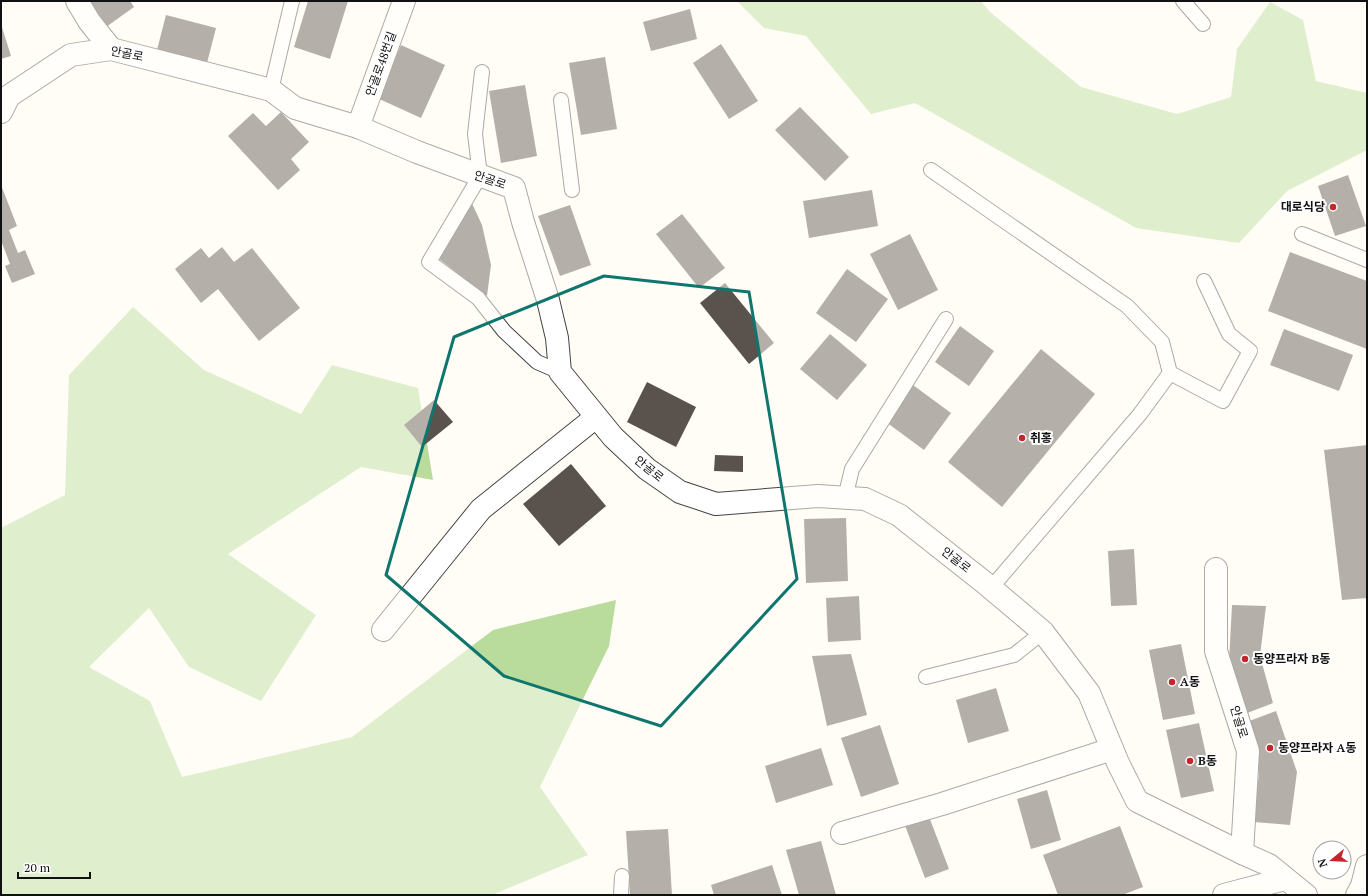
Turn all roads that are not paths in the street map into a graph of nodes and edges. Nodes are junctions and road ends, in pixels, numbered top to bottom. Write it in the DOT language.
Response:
graph roads {
  1 [pos="77,1"];
  2 [pos="292,1"];
  3 [pos="404,1"];
  4 [pos="1183,1"];
  5 [pos="1203,24"];
  6 [pos="111,49"];
  7 [pos="482,72"];
  8 [pos="271,90"];
  9 [pos="561,100"];
  10 [pos="1,112"];
  11 [pos="358,127"];
  12 [pos="931,170"];
  13 [pos="480,176"];
  14 [pos="572,190"];
  15 [pos="1302,234"];
  16 [pos="1367,260"];
  17 [pos="1204,281"];
  18 [pos="946,319"];
  19 [pos="560,372"];
  20 [pos="1170,373"];
  21 [pos="596,417"];
  22 [pos="845,498"];
  23 [pos="1216,570"];
  24 [pos="991,588"];
  25 [pos="383,630"];
  26 [pos="1043,632"];
  27 [pos="926,677"];
  28 [pos="1112,749"];
  29 [pos="842,832"];
  30 [pos="1242,853"];
  31 [pos="1367,866"];
  32 [pos="622,876"];
  33 [pos="1285,879"];
  34 [pos="621,895"];
  35 [pos="1224,895"];
  36 [pos="1306,895"];
  37 [pos="1357,895"];
  1 -- 6 [label="street"];
  2 -- 8 [label="lane"];
  3 -- 11 [label="street, 안골로48번길"];
  4 -- 5 [label="lane"];
  6 -- 8 [label="street, 안골로"];
  6 -- 10 [label="street, 안골로"];
  7 -- 13 [label="lane"];
  8 -- 11 [label="street, 안골로"];
  9 -- 14 [label="lane"];
  11 -- 13 [label="street, 안골로"];
  12 -- 20 [label="lane"];
  13 -- 19 [label="street, 안골로"];
  13 -- 19 [label="lane"];
  15 -- 16 [label="lane"];
  17 -- 20 [label="lane"];
  18 -- 22 [label="lane"];
  19 -- 21 [label="street, 안골로"];
  20 -- 24 [label="lane"];
  21 -- 22 [label="street, 안골로"];
  21 -- 25 [label="street"];
  22 -- 24 [label="street, 안골로"];
  23 -- 30 [label="street, 안골로"];
  24 -- 26 [label="street, 안골로"];
  26 -- 27 [label="lane"];
  26 -- 28 [label="street, 안골로"];
  28 -- 29 [label="street"];
  28 -- 30 [label="street, 안골로"];
  30 -- 33 [label="street, 안골로"];
  31 -- 37 [label="street"];
  32 -- 34 [label="lane"];
  33 -- 35 [label="street"];
  33 -- 36 [label="street, 안골로"];
}
